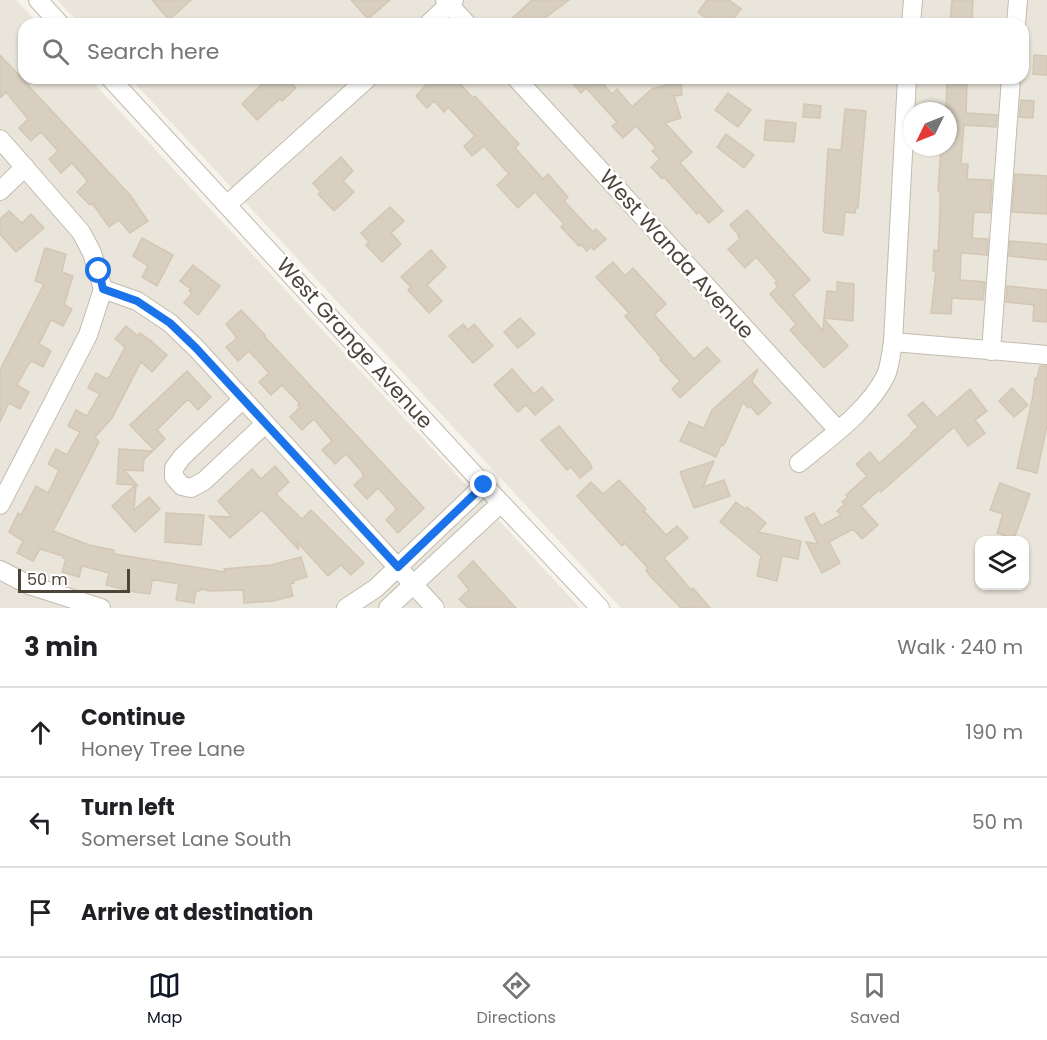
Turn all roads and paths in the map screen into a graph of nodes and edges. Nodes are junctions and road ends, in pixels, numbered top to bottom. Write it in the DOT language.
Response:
graph roads {
  1 [pos="38,0"];
  2 [pos="913,0"];
  3 [pos="1018,0"];
  4 [pos="450,2"];
  5 [pos="54,18"];
  6 [pos="434,18"];
  7 [pos="462,18"];
  8 [pos="912,18"];
  9 [pos="1016,18"];
  10 [pos="116,84"];
  11 [pos="361,84"];
  12 [pos="521,84"];
  13 [pos="907,84"];
  14 [pos="1011,84"];
  15 [pos="0,139"];
  16 [pos="25,167"];
  17 [pos="0,191"];
  18 [pos="228,204"];
  19 [pos="103,289"];
  20 [pos="893,342"];
  21 [pos="991,351"];
  22 [pos="1047,355"];
  23 [pos="243,399"];
  24 [pos="265,424"];
  25 [pos="838,430"];
  26 [pos="800,463"];
  27 [pos="484,485"];
  28 [pos="501,503"];
  29 [pos="0,505"];
  30 [pos="398,567"];
  31 [pos="0,570"];
  32 [pos="414,584"];
  33 [pos="101,608"];
  34 [pos="346,608"];
  35 [pos="388,608"];
  36 [pos="435,608"];
  37 [pos="600,608"];
  1 -- 5 [label="street"];
  2 -- 8 [label="street"];
  3 -- 9 [label="street"];
  4 -- 6 [label="street"];
  4 -- 7 [label="street"];
  10 -- 18 [label="street, West Grange Avenue"];
  11 -- 18 [label="street"];
  12 -- 25 [label="street, West Wanda Avenue"];
  13 -- 20 [label="street"];
  14 -- 21 [label="street"];
  15 -- 16 [label="street"];
  16 -- 17 [label="street"];
  16 -- 19 [label="street"];
  18 -- 27 [label="street, West Grange Avenue"];
  19 -- 23 [label="street"];
  19 -- 29 [label="street"];
  20 -- 21 [label="street"];
  20 -- 25 [label="street"];
  21 -- 22 [label="street"];
  23 -- 24 [label="street"];
  23 -- 24 [label="street"];
  24 -- 30 [label="street"];
  25 -- 26 [label="street"];
  27 -- 28 [label="street, West Grange Avenue"];
  27 -- 30 [label="street"];
  28 -- 32 [label="street"];
  28 -- 37 [label="street, West Grange Avenue"];
  30 -- 32 [label="street"];
  30 -- 34 [label="street"];
  31 -- 33 [label="street"];
  32 -- 35 [label="street"];
  32 -- 36 [label="street"];
}
